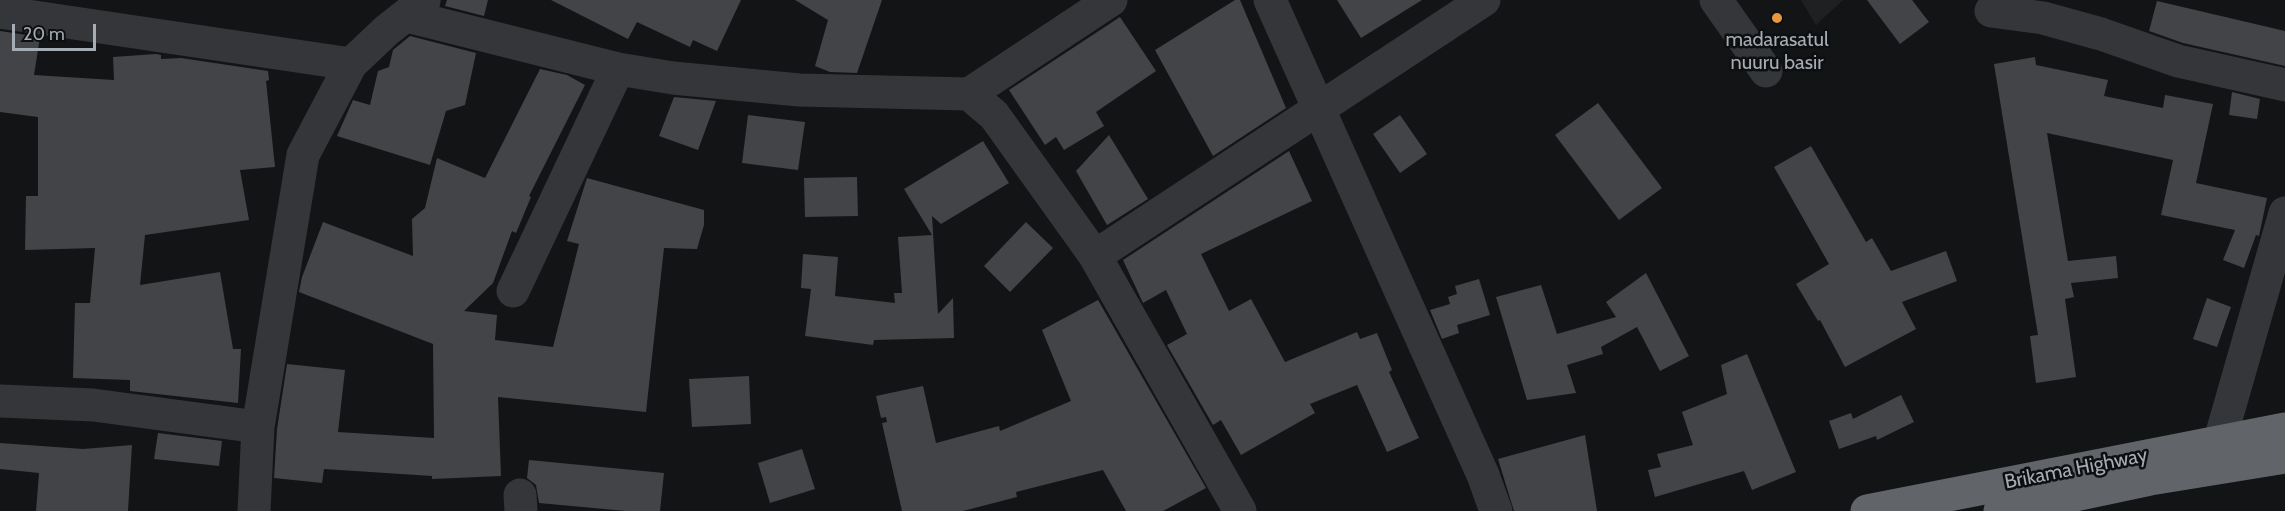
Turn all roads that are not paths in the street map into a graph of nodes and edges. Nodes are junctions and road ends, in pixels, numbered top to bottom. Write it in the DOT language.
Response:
graph roads {
  1 [pos="1111,0"];
  2 [pos="1270,0"];
  3 [pos="1484,0"];
  4 [pos="1716,0"];
  5 [pos="416,8"];
  6 [pos="1990,11"];
  7 [pos="0,12"];
  8 [pos="351,64"];
  9 [pos="618,69"];
  10 [pos="1766,71"];
  11 [pos="2285,85"];
  12 [pos="969,94"];
  13 [pos="1321,110"];
  14 [pos="2285,213"];
  15 [pos="1095,256"];
  16 [pos="513,291"];
  17 [pos="0,401"];
  18 [pos="258,427"];
  19 [pos="2285,429"];
  20 [pos="2220,440"];
  21 [pos="2285,457"];
  22 [pos="254,511"];
  23 [pos="1240,511"];
  24 [pos="1496,511"];
  25 [pos="1867,511"];
  26 [pos="2000,511"];
  1 -- 12 [label="street"];
  2 -- 13 [label="street"];
  3 -- 13 [label="street"];
  4 -- 10 [label="street"];
  5 -- 8 [label="street"];
  5 -- 9 [label="street"];
  6 -- 11 [label="street"];
  7 -- 8 [label="street"];
  8 -- 18 [label="street"];
  9 -- 12 [label="street"];
  9 -- 16 [label="street"];
  12 -- 15 [label="street"];
  13 -- 15 [label="street"];
  13 -- 24 [label="street"];
  14 -- 20 [label="street"];
  15 -- 23 [label="street"];
  17 -- 18 [label="street"];
  18 -- 22 [label="street"];
  19 -- 20 [label="highway, Brikama Highway"];
  20 -- 25 [label="highway, Brikama Highway"];
  21 -- 26 [label="highway, Brikama Highway"];
}
